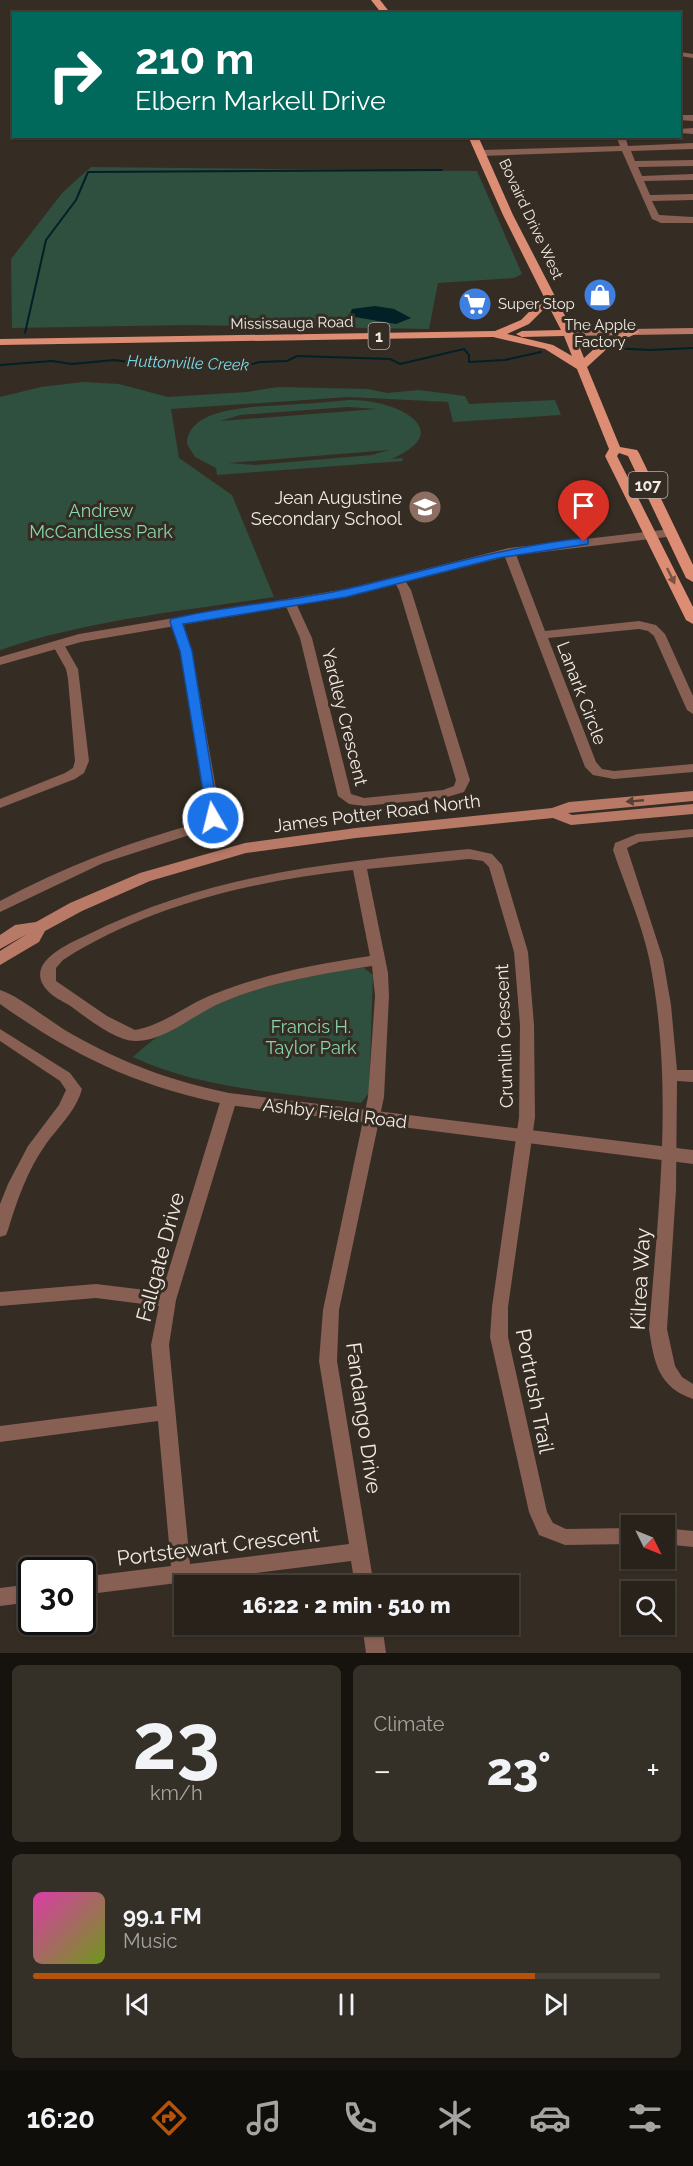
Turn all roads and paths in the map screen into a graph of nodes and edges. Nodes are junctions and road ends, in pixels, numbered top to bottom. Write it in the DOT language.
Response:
graph roads {
  1 [pos="375,0"];
  2 [pos="385,12"];
  3 [pos="474,138"];
  4 [pos="621,138"];
  5 [pos="693,146"];
  6 [pos="625,148"];
  7 [pos="482,153"];
  8 [pos="693,164"];
  9 [pos="632,165"];
  10 [pos="693,177"];
  11 [pos="639,179"];
  12 [pos="693,197"];
  13 [pos="648,198"];
  14 [pos="693,220"];
  15 [pos="550,297"];
  16 [pos="693,331"];
  17 [pos="634,332"];
  18 [pos="568,333"];
  19 [pos="496,334"];
  20 [pos="0,342"];
  21 [pos="581,367"];
  22 [pos="615,449"];
  23 [pos="671,533"];
  24 [pos="650,536"];
  25 [pos="509,552"];
  26 [pos="693,578"];
  27 [pos="400,581"];
  28 [pos="291,604"];
  29 [pos="693,620"];
  30 [pos="176,622"];
  31 [pos="541,635"];
  32 [pos="58,644"];
  33 [pos="0,661"];
  34 [pos="693,710"];
  35 [pos="693,768"];
  36 [pos="693,795"];
  37 [pos="0,804"];
  38 [pos="693,809"];
  39 [pos="554,813"];
  40 [pos="693,833"];
  41 [pos="359,865"];
  42 [pos="0,907"];
  43 [pos="39,927"];
  44 [pos="0,943"];
  45 [pos="0,959"];
  46 [pos="380,960"];
  47 [pos="0,996"];
  48 [pos="0,1034"];
  49 [pos="669,1075"];
  50 [pos="693,1076"];
  51 [pos="229,1099"];
  52 [pos="373,1118"];
  53 [pos="524,1137"];
  54 [pos="670,1154"];
  55 [pos="693,1157"];
  56 [pos="0,1230"];
  57 [pos="0,1299"];
  58 [pos="168,1300"];
  59 [pos="693,1392"];
  60 [pos="165,1413"];
  61 [pos="0,1434"];
  62 [pos="621,1536"];
  63 [pos="675,1537"];
  64 [pos="693,1539"];
  65 [pos="360,1551"];
  66 [pos="181,1573"];
  67 [pos="363,1575"];
  68 [pos="96,1584"];
  69 [pos="18,1595"];
  70 [pos="0,1597"];
  71 [pos="374,1635"];
  72 [pos="376,1653"];
  1 -- 2 [label="main road"];
  3 -- 7 [label="main road, Bovaird Drive West / 107"];
  4 -- 6 [label="street"];
  5 -- 6 [label="street"];
  6 -- 7 [label="street"];
  6 -- 9 [label="street"];
  7 -- 15 [label="main road, Bovaird Drive West / 107"];
  8 -- 9 [label="street"];
  9 -- 11 [label="street"];
  10 -- 11 [label="street"];
  11 -- 13 [label="street"];
  12 -- 13 [label="street"];
  13 -- 14 [label="street"];
  15 -- 18 [label="main road, Bovaird Drive West / 107"];
  15 -- 19 [label="main road"];
  16 -- 17 [label="main road, Mississauga Road / 1"];
  17 -- 18 [label="main road, Mississauga Road / 1"];
  17 -- 21 [label="main road"];
  18 -- 19 [label="main road, Mississauga Road / 1"];
  18 -- 21 [label="main road, Bovaird Drive West / 107"];
  19 -- 20 [label="main road, Mississauga Road / 1"];
  19 -- 21 [label="main road"];
  21 -- 22 [label="main road, Bovaird Drive West / 107"];
  22 -- 23 [label="main road, 107"];
  22 -- 24 [label="main road, Bovaird Drive West / 107"];
  23 -- 24 [label="street"];
  23 -- 26 [label="main road, 107"];
  24 -- 25 [label="street"];
  24 -- 29 [label="main road, Bovaird Drive West / 107, one-way"];
  25 -- 27 [label="street"];
  25 -- 31 [label="street, Lanark Circle"];
  27 -- 28 [label="street"];
  27 -- 28 [label="street, Yardley Crescent"];
  28 -- 30 [label="street"];
  30 -- 32 [label="street"];
  30 -- 42 [label="street"];
  31 -- 34 [label="street, Lanark Circle"];
  31 -- 35 [label="street, Lanark Circle"];
  32 -- 33 [label="street"];
  32 -- 37 [label="street"];
  36 -- 39 [label="main road, one-way"];
  38 -- 39 [label="main road"];
  39 -- 43 [label="main road, James Potter Road North"];
  40 -- 49 [label="street, Kilrea Way"];
  41 -- 46 [label="street"];
  41 -- 46 [label="street"];
  41 -- 53 [label="street, Crumlin Crescent"];
  43 -- 44 [label="main road"];
  43 -- 45 [label="main road"];
  46 -- 52 [label="street"];
  47 -- 51 [label="street, Ashby Field Road"];
  48 -- 56 [label="street"];
  49 -- 50 [label="street"];
  49 -- 54 [label="street, Kilrea Way"];
  51 -- 52 [label="street, Ashby Field Road"];
  51 -- 58 [label="street, Fallgate Drive"];
  52 -- 53 [label="street, Ashby Field Road"];
  52 -- 65 [label="street, Fandango Drive"];
  53 -- 54 [label="street, Ashby Field Road"];
  53 -- 62 [label="street, Portrush Trail"];
  54 -- 55 [label="street, Ashby Field Road"];
  54 -- 59 [label="street, Kilrea Way"];
  57 -- 58 [label="street"];
  58 -- 60 [label="street, Fallgate Drive"];
  60 -- 61 [label="street"];
  60 -- 66 [label="street, Fallgate Drive"];
  63 -- 64 [label="street"];
  65 -- 66 [label="street, Portstewart Crescent"];
  65 -- 67 [label="street, Fandango Drive"];
  66 -- 68 [label="street, Portstewart Crescent"];
  69 -- 70 [label="street"];
  71 -- 72 [label="street"];
}
